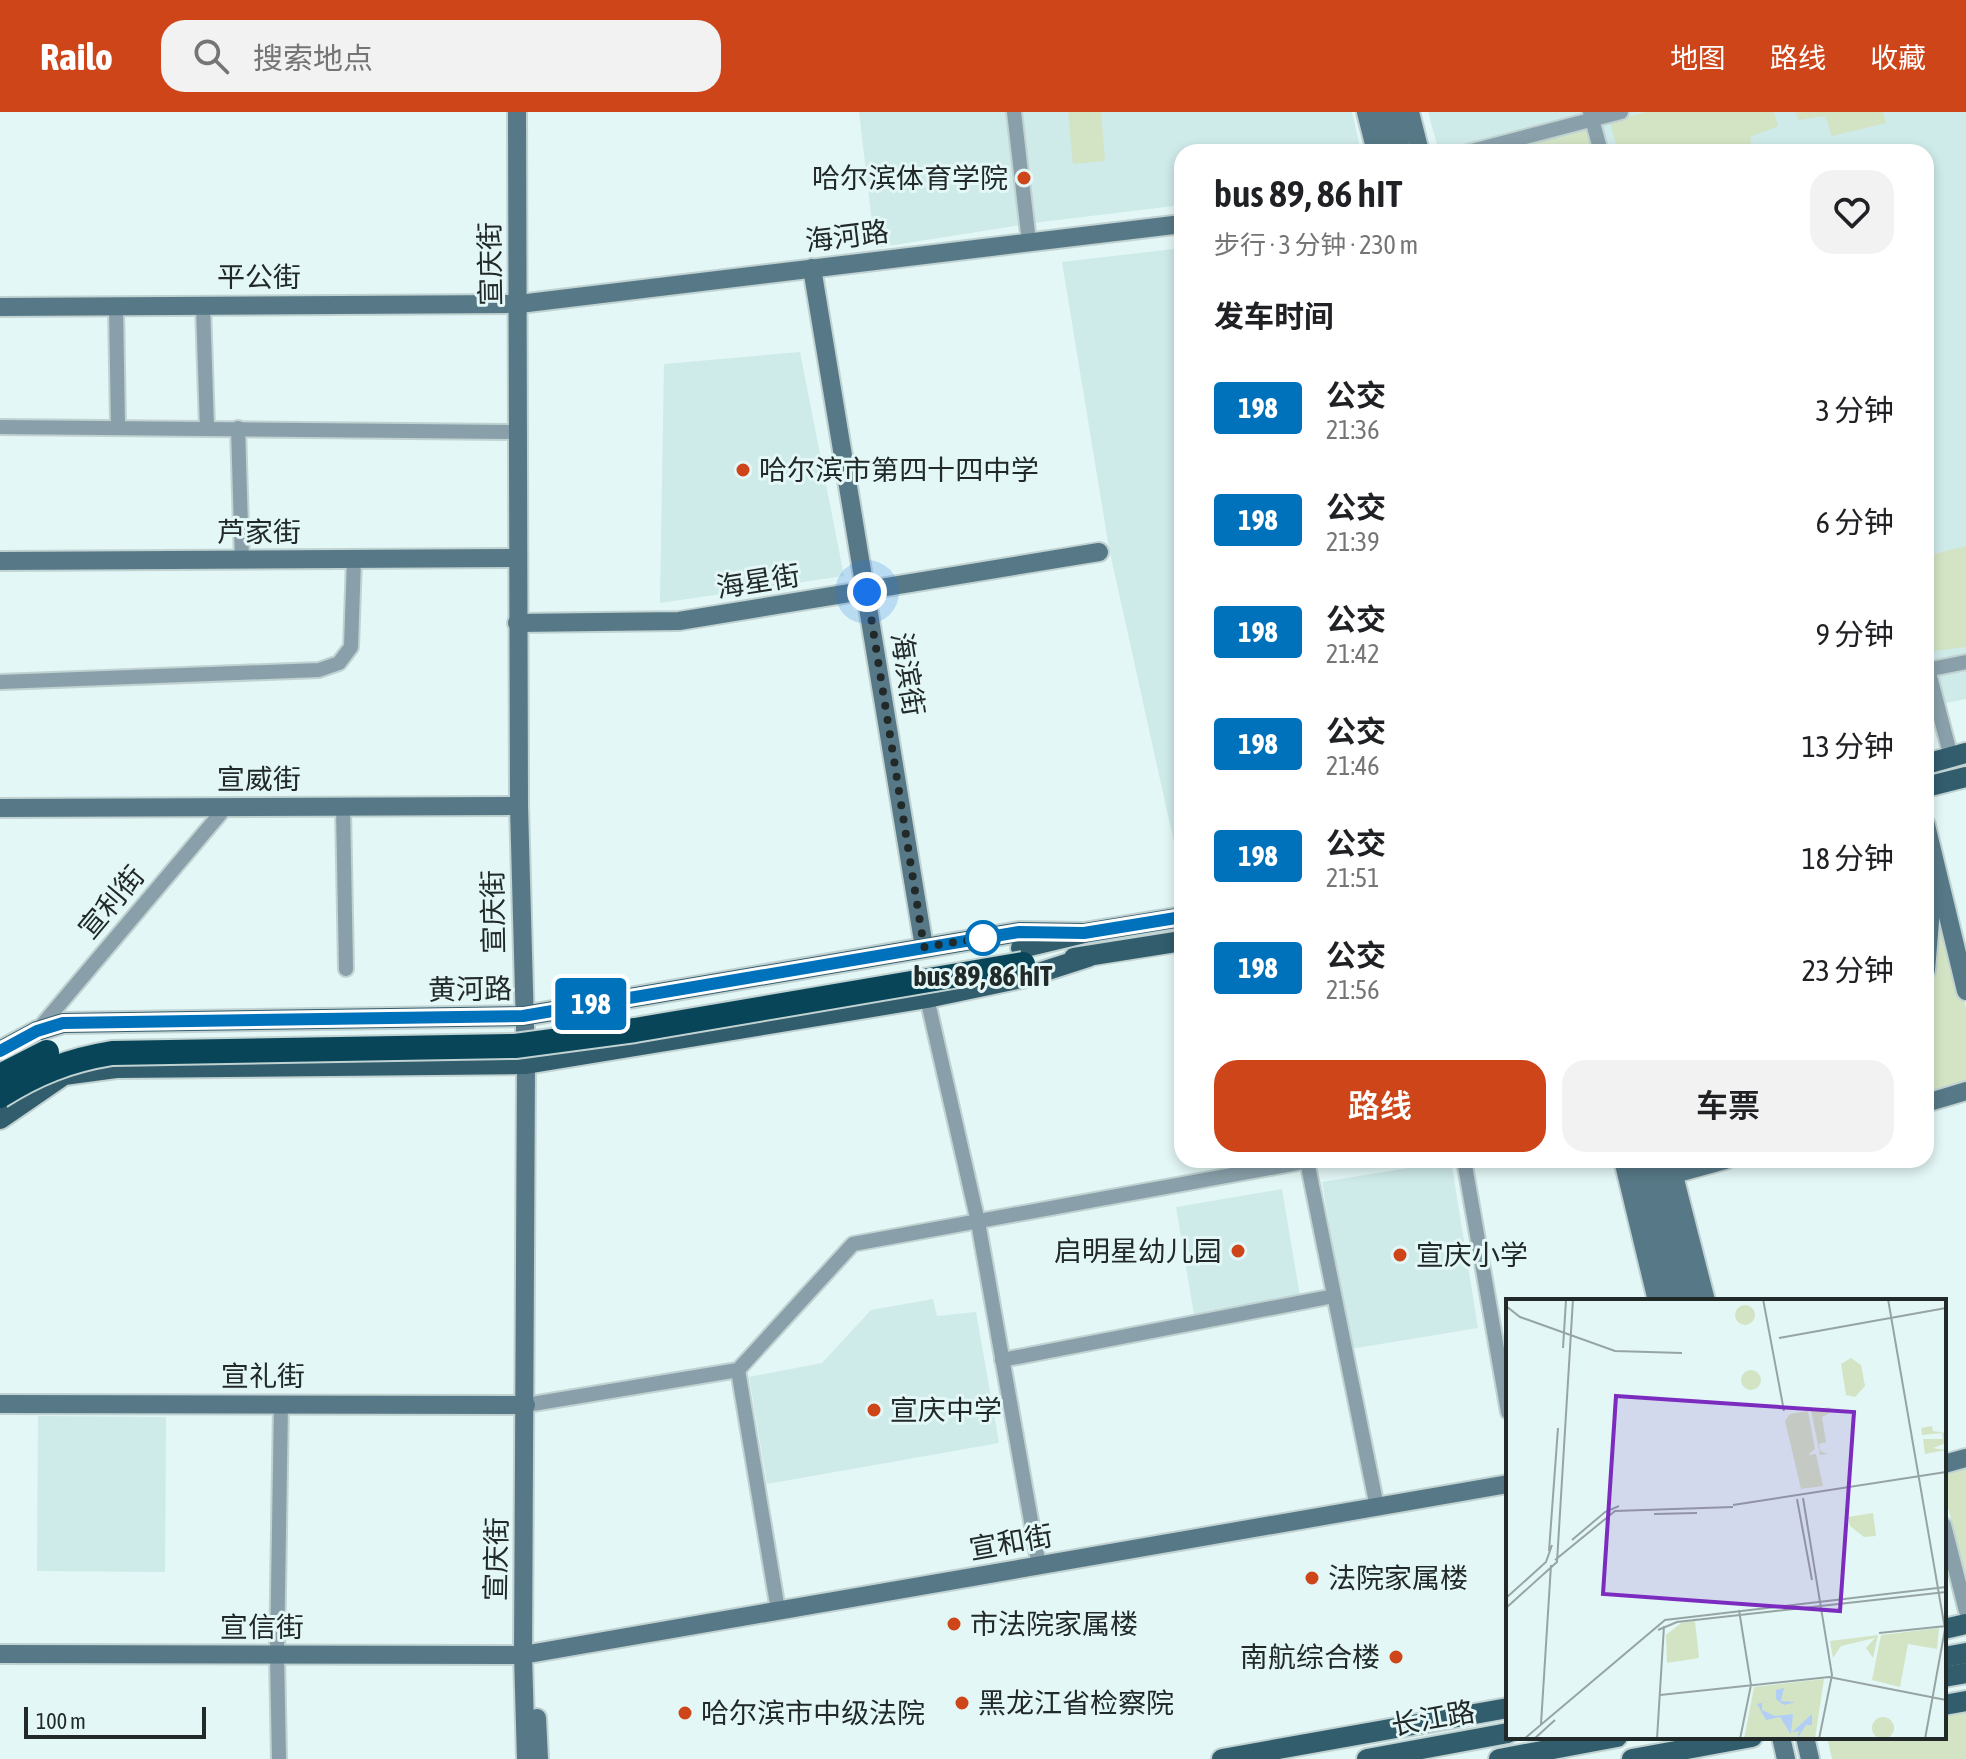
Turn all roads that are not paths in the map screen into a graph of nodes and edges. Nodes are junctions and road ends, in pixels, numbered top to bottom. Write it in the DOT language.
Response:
graph roads {
  1 [pos="517,112"];
  2 [pos="1014,112"];
  3 [pos="1366,112"];
  4 [pos="1380,112"];
  5 [pos="1394,112"];
  6 [pos="1410,112"];
  7 [pos="1621,112"];
  8 [pos="1591,115"];
  9 [pos="1388,144"];
  10 [pos="1389,144"];
  11 [pos="1389,144"];
  12 [pos="1418,144"];
  13 [pos="1495,144"];
  14 [pos="1599,144"];
  15 [pos="1174,229"];
  16 [pos="1029,242"];
  17 [pos="812,268"];
  18 [pos="519,304"];
  19 [pos="116,306"];
  20 [pos="203,306"];
  21 [pos="0,307"];
  22 [pos="0,427"];
  23 [pos="118,427"];
  24 [pos="207,428"];
  25 [pos="238,428"];
  26 [pos="519,432"];
  27 [pos="1099,552"];
  28 [pos="518,558"];
  29 [pos="354,559"];
  30 [pos="242,560"];
  31 [pos="0,561"];
  32 [pos="867,592"];
  33 [pos="517,623"];
  34 [pos="1966,662"];
  35 [pos="1934,668"];
  36 [pos="0,682"];
  37 [pos="1934,688"];
  38 [pos="1958,755"];
  39 [pos="1934,762"];
  40 [pos="1966,777"];
  41 [pos="1934,785"];
  42 [pos="519,806"];
  43 [pos="226,807"];
  44 [pos="343,807"];
  45 [pos="0,808"];
  46 [pos="1934,861"];
  47 [pos="1174,918"];
  48 [pos="1084,933"];
  49 [pos="1174,942"];
  50 [pos="924,947"];
  51 [pos="1022,956"];
  52 [pos="1088,957"];
  53 [pos="346,969"];
  54 [pos="1965,979"];
  55 [pos="927,998"];
  56 [pos="523,1016"];
  57 [pos="37,1031"];
  58 [pos="0,1051"];
  59 [pos="526,1064"];
  60 [pos="0,1076"];
  61 [pos="1966,1091"];
  62 [pos="0,1096"];
  63 [pos="1934,1101"];
  64 [pos="0,1119"];
  65 [pos="1254,1168"];
  66 [pos="1312,1168"];
  67 [pos="1465,1168"];
  68 [pos="1625,1168"];
  69 [pos="1638,1168"];
  70 [pos="1654,1168"];
  71 [pos="1672,1168"];
  72 [pos="1682,1168"];
  73 [pos="1697,1168"];
  74 [pos="1693,1169"];
  75 [pos="978,1222"];
  76 [pos="1334,1296"];
  77 [pos="1657,1299"];
  78 [pos="1672,1299"];
  79 [pos="1687,1299"];
  80 [pos="1705,1299"];
  81 [pos="1002,1360"];
  82 [pos="738,1370"];
  83 [pos="1506,1401"];
  84 [pos="281,1403"];
  85 [pos="0,1404"];
  86 [pos="526,1405"];
  87 [pos="1966,1458"];
  88 [pos="1946,1463"];
  89 [pos="1506,1484"];
  90 [pos="1377,1507"];
  91 [pos="1946,1533"];
  92 [pos="1039,1566"];
  93 [pos="778,1610"];
  94 [pos="1966,1611"];
  95 [pos="1966,1624"];
  96 [pos="1946,1629"];
  97 [pos="1966,1653"];
  98 [pos="0,1654"];
  99 [pos="529,1654"];
  100 [pos="277,1655"];
  101 [pos="1946,1657"];
  102 [pos="1966,1673"];
  103 [pos="1946,1677"];
  104 [pos="1966,1701"];
  105 [pos="1946,1705"];
  106 [pos="1506,1708"];
  107 [pos="1506,1733"];
  108 [pos="1606,1739"];
  109 [pos="1741,1739"];
  110 [pos="1781,1739"];
  111 [pos="1805,1739"];
  112 [pos="279,1759"];
  113 [pos="526,1759"];
  114 [pos="539,1759"];
  115 [pos="1222,1759"];
  116 [pos="1367,1759"];
  117 [pos="1499,1759"];
  118 [pos="1632,1759"];
  119 [pos="1786,1759"];
  120 [pos="1810,1759"];
  1 -- 18 [label="street, 宣庆街"];
  2 -- 16 [label="street"];
  3 -- 9 [label="street"];
  4 -- 10 [label="street"];
  5 -- 11 [label="street"];
  6 -- 12 [label="street"];
  7 -- 8 [label="street"];
  8 -- 13 [label="street"];
  8 -- 14 [label="street"];
  15 -- 16 [label="street, 海河路"];
  16 -- 17 [label="street, 海河路"];
  17 -- 18 [label="street, 海河路"];
  17 -- 32 [label="street, 海滨街"];
  18 -- 20 [label="street, 平公街"];
  18 -- 26 [label="street, 宣庆街"];
  19 -- 20 [label="street, 平公街"];
  19 -- 21 [label="street, 平公街"];
  19 -- 23 [label="street"];
  20 -- 24 [label="street"];
  22 -- 23 [label="street"];
  23 -- 24 [label="street"];
  24 -- 25 [label="street"];
  25 -- 26 [label="street"];
  25 -- 30 [label="street"];
  26 -- 28 [label="street, 宣庆街"];
  27 -- 32 [label="street, 海星街"];
  28 -- 29 [label="street, 芦家街"];
  28 -- 33 [label="street, 宣庆街"];
  29 -- 30 [label="street, 芦家街"];
  29 -- 36 [label="street"];
  30 -- 31 [label="street, 芦家街"];
  32 -- 33 [label="street, 海星街"];
  32 -- 50 [label="street, 海滨街"];
  33 -- 42 [label="street, 宣庆街"];
  34 -- 35 [label="street"];
  37 -- 38 [label="street"];
  38 -- 39 [label="main road"];
  40 -- 41 [label="main road"];
  42 -- 44 [label="street, 宣威街"];
  42 -- 56 [label="street, 宣庆街"];
  43 -- 44 [label="street, 宣威街"];
  43 -- 45 [label="street, 宣威街"];
  43 -- 57 [label="street, 宣利街"];
  44 -- 53 [label="street"];
  46 -- 54 [label="street"];
  47 -- 48 [label="main road, 黄河路"];
  48 -- 50 [label="main road, 黄河路"];
  48 -- 51 [label="main road, 黄河路"];
  49 -- 52 [label="main road"];
  50 -- 56 [label="main road, 黄河路"];
  51 -- 52 [label="main road"];
  51 -- 60 [label="highway, bridge"];
  51 -- 62 [label="highway, bridge"];
  52 -- 55 [label="main road"];
  55 -- 59 [label="main road"];
  55 -- 75 [label="street"];
  56 -- 57 [label="main road, 黄河路"];
  56 -- 59 [label="street, 宣庆街"];
  57 -- 58 [label="main road, 黄河路"];
  59 -- 64 [label="main road"];
  59 -- 86 [label="street, 宣庆街"];
  61 -- 63 [label="street"];
  65 -- 75 [label="street"];
  66 -- 76 [label="street"];
  67 -- 83 [label="street"];
  68 -- 77 [label="street"];
  69 -- 78 [label="street"];
  70 -- 79 [label="street"];
  71 -- 80 [label="street"];
  72 -- 74 [label="street"];
  73 -- 74 [label="street"];
  75 -- 81 [label="street"];
  75 -- 82 [label="street"];
  76 -- 81 [label="street"];
  76 -- 90 [label="street"];
  81 -- 92 [label="street"];
  82 -- 86 [label="street"];
  82 -- 93 [label="street"];
  84 -- 85 [label="street, 宣礼街"];
  84 -- 86 [label="street, 宣礼街"];
  84 -- 100 [label="street"];
  86 -- 99 [label="street, 宣庆街"];
  87 -- 88 [label="street"];
  89 -- 90 [label="street, 宣和街"];
  90 -- 92 [label="street, 宣和街"];
  91 -- 94 [label="street"];
  92 -- 93 [label="street, 宣和街"];
  93 -- 99 [label="street, 宣和街"];
  95 -- 96 [label="main road"];
  97 -- 101 [label="main road"];
  98 -- 100 [label="street, 宣信街"];
  99 -- 100 [label="street, 宣信街"];
  99 -- 113 [label="street, 宣庆街"];
  99 -- 114 [label="street"];
  100 -- 112 [label="street"];
  102 -- 103 [label="main road"];
  104 -- 105 [label="main road"];
  106 -- 115 [label="main road"];
  107 -- 116 [label="main road, 长江路"];
  108 -- 117 [label="main road, 长江路"];
  109 -- 118 [label="main road"];
  110 -- 119 [label="street"];
  111 -- 120 [label="street"];
}
